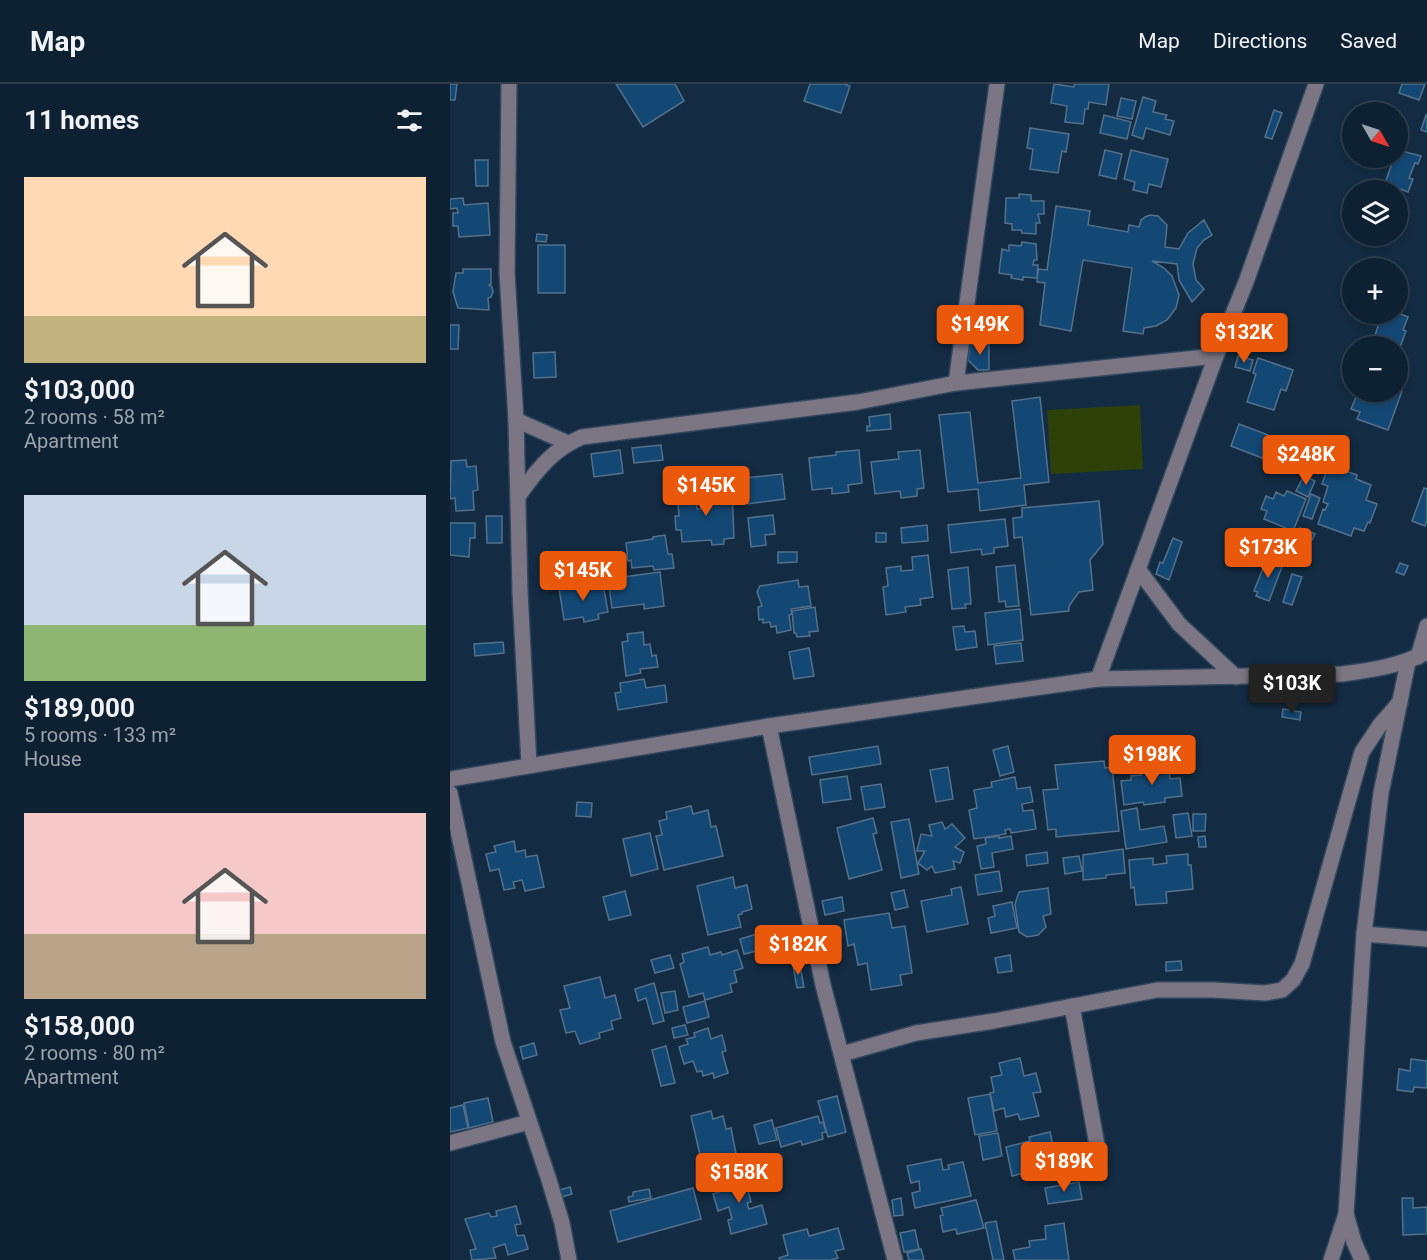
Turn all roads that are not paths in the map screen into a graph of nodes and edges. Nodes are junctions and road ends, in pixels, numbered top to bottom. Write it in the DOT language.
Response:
graph roads {
  1 [pos="509,84"];
  2 [pos="997,84"];
  3 [pos="1316,84"];
  4 [pos="1215,356"];
  5 [pos="956,383"];
  6 [pos="516,420"];
  7 [pos="568,443"];
  8 [pos="519,495"];
  9 [pos="1138,569"];
  10 [pos="1427,626"];
  11 [pos="1418,657"];
  12 [pos="1236,677"];
  13 [pos="1098,679"];
  14 [pos="1400,702"];
  15 [pos="769,726"];
  16 [pos="529,765"];
  17 [pos="450,779"];
  18 [pos="450,793"];
  19 [pos="1364,934"];
  20 [pos="1427,939"];
  21 [pos="1072,1006"];
  22 [pos="842,1054"];
  23 [pos="529,1122"];
  24 [pos="450,1143"];
  25 [pos="1099,1156"];
  26 [pos="1346,1214"];
  27 [pos="569,1260"];
  28 [pos="895,1260"];
  29 [pos="1331,1260"];
  30 [pos="1362,1260"];
  1 -- 6 [label="street"];
  2 -- 5 [label="street"];
  3 -- 4 [label="street"];
  4 -- 5 [label="street"];
  4 -- 9 [label="street"];
  5 -- 7 [label="street"];
  6 -- 7 [label="street"];
  6 -- 8 [label="street"];
  7 -- 8 [label="street"];
  8 -- 16 [label="street"];
  9 -- 12 [label="street"];
  9 -- 13 [label="street"];
  10 -- 11 [label="street"];
  11 -- 12 [label="street"];
  11 -- 14 [label="street"];
  12 -- 13 [label="street"];
  13 -- 15 [label="street"];
  14 -- 19 [label="street"];
  14 -- 21 [label="street"];
  15 -- 16 [label="street"];
  15 -- 22 [label="street"];
  16 -- 17 [label="street"];
  18 -- 23 [label="street"];
  19 -- 20 [label="street"];
  19 -- 26 [label="street"];
  21 -- 22 [label="street"];
  21 -- 25 [label="street"];
  22 -- 28 [label="street"];
  23 -- 24 [label="street"];
  23 -- 27 [label="street"];
  26 -- 29 [label="street"];
  26 -- 30 [label="street"];
}
